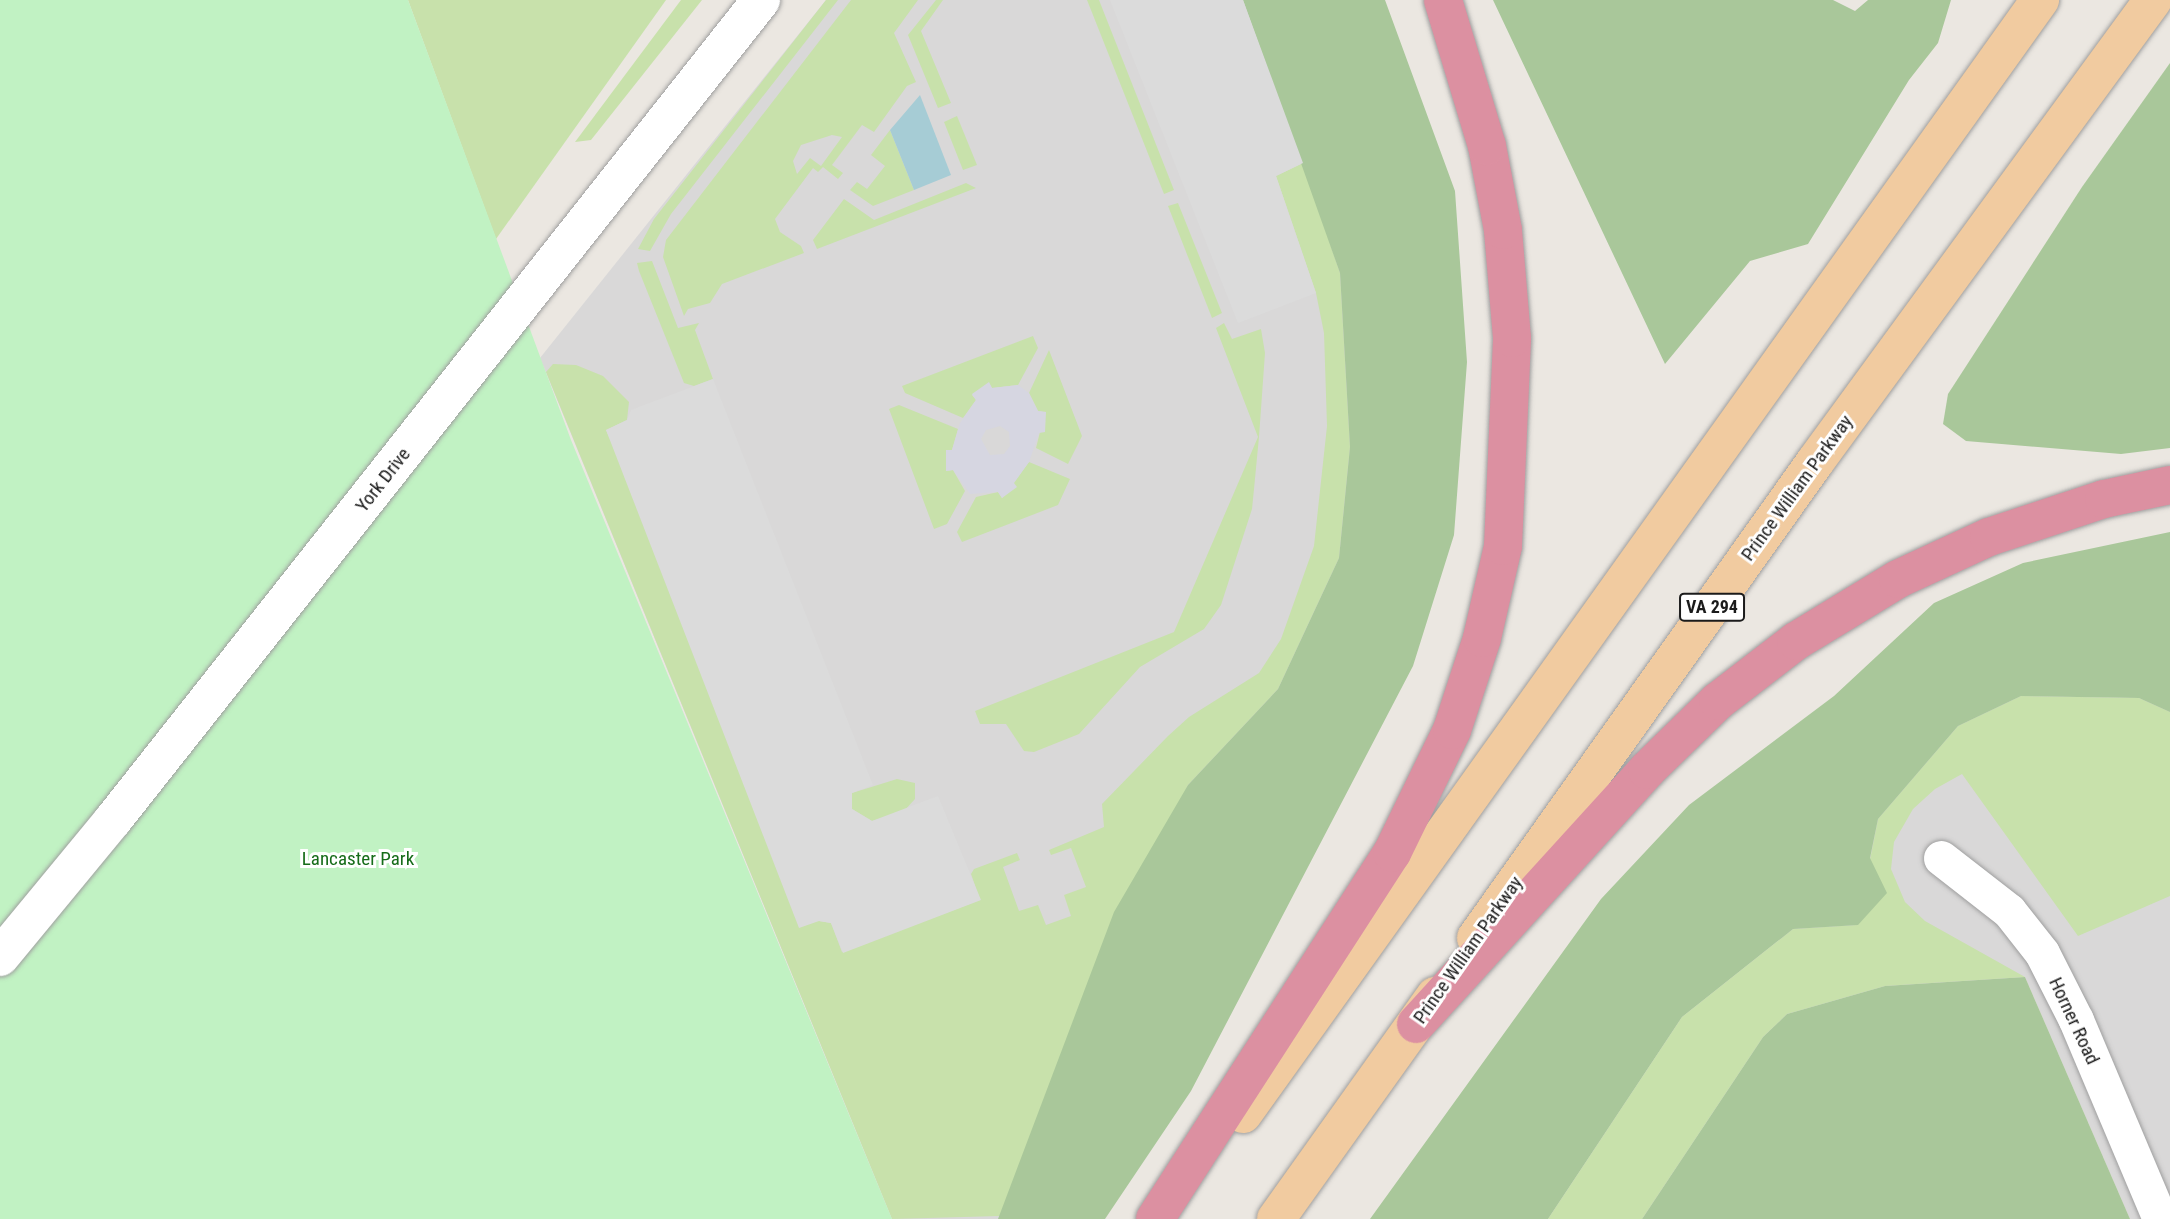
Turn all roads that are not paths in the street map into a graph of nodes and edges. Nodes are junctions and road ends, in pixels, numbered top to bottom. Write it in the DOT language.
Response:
graph roads {
  1 [pos="761,0"];
  2 [pos="1443,0"];
  3 [pos="2040,0"];
  4 [pos="2153,0"];
  5 [pos="2170,485"];
  6 [pos="1941,858"];
  7 [pos="0,957"];
  8 [pos="1416,1024"];
  9 [pos="1155,1219"];
  10 [pos="1168,1219"];
  11 [pos="1276,1219"];
  12 [pos="2160,1219"];
  1 -- 7 [label="street, York Drive"];
  2 -- 9 [label="highway"];
  3 -- 10 [label="main road"];
  4 -- 8 [label="main road, Prince William Parkway / VA 294"];
  5 -- 8 [label="highway"];
  6 -- 12 [label="street, Horner Road"];
  8 -- 11 [label="main road, Prince William Parkway / VA 294"];
}
